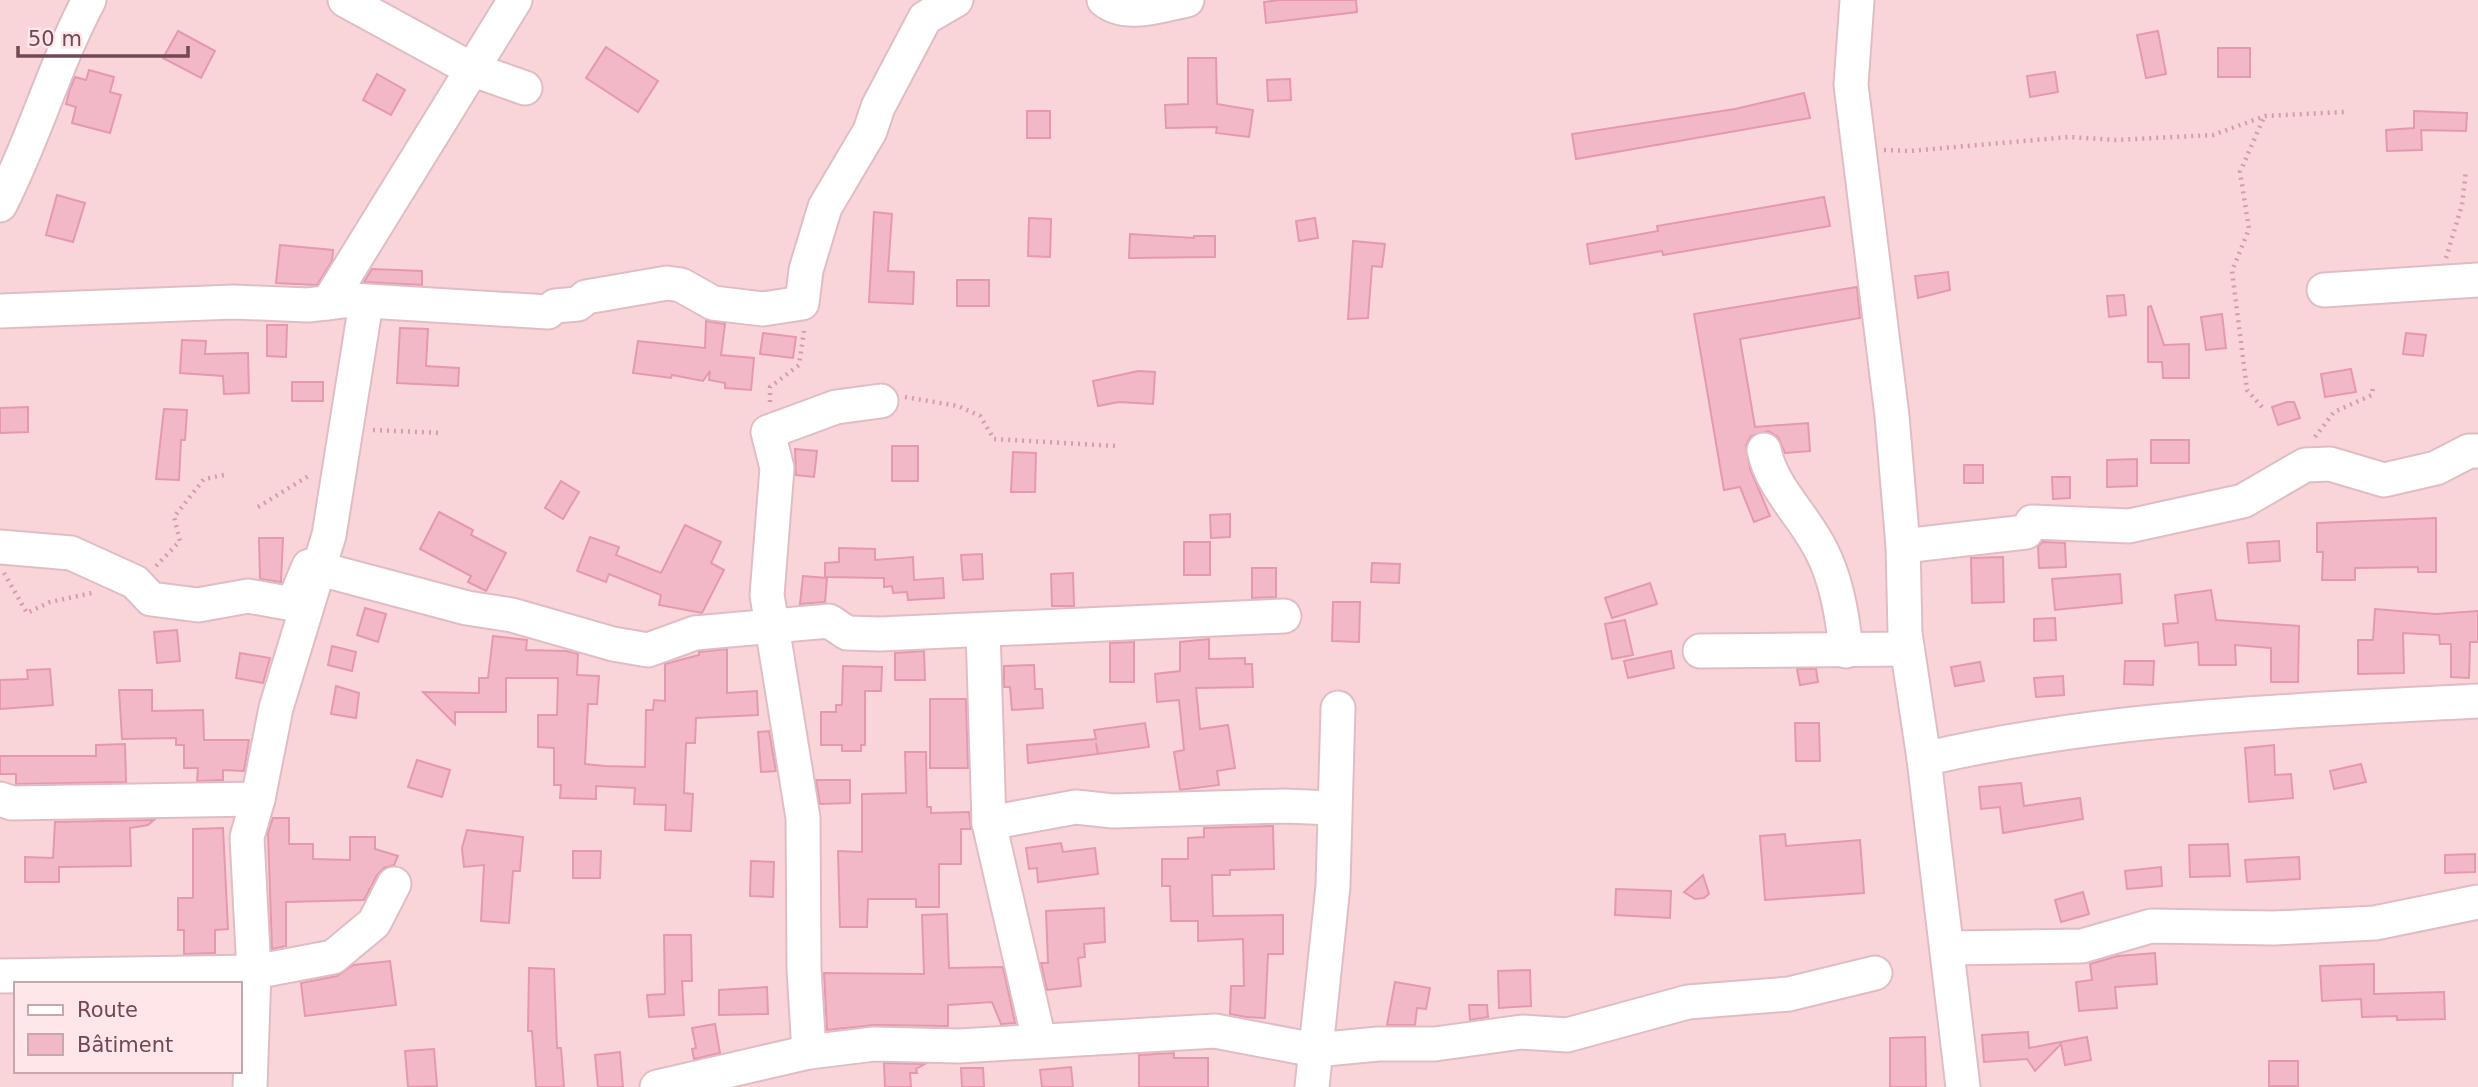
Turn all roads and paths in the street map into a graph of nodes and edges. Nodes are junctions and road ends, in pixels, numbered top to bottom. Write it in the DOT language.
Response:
graph roads {
  1 [pos="89,0"];
  2 [pos="345,0"];
  3 [pos="515,0"];
  4 [pos="956,0"];
  5 [pos="1104,0"];
  6 [pos="1187,0"];
  7 [pos="1857,0"];
  8 [pos="471,69"];
  9 [pos="525,88"];
  10 [pos="2344,112"];
  11 [pos="2265,116"];
  12 [pos="1858,149"];
  13 [pos="2466,170"];
  14 [pos="0,205"];
  15 [pos="2478,279"];
  16 [pos="2439,283"];
  17 [pos="2324,289"];
  18 [pos="328,303"];
  19 [pos="366,303"];
  20 [pos="802,303"];
  21 [pos="0,311"];
  22 [pos="2374,387"];
  23 [pos="881,401"];
  24 [pos="2262,407"];
  25 [pos="768,432"];
  26 [pos="443,433"];
  27 [pos="342,442"];
  28 [pos="1116,446"];
  29 [pos="1764,450"];
  30 [pos="2478,451"];
  31 [pos="2287,474"];
  32 [pos="257,508"];
  33 [pos="1903,546"];
  34 [pos="0,547"];
  35 [pos="319,569"];
  36 [pos="1284,616"];
  37 [pos="774,624"];
  38 [pos="983,630"];
  39 [pos="1908,649"];
  40 [pos="1700,651"];
  41 [pos="1846,651"];
  42 [pos="2478,701"];
  43 [pos="1338,708"];
  44 [pos="1924,759"];
  45 [pos="0,799"];
  46 [pos="258,799"];
  47 [pos="1334,808"];
  48 [pos="989,823"];
  49 [pos="394,884"];
  50 [pos="2478,902"];
  51 [pos="1948,948"];
  52 [pos="254,972"];
  53 [pos="1875,973"];
  54 [pos="0,976"];
  55 [pos="1039,1040"];
  56 [pos="1315,1051"];
  57 [pos="809,1052"];
  58 [pos="250,1087"];
  59 [pos="657,1087"];
  60 [pos="1312,1087"];
  61 [pos="1963,1087"];
  1 -- 14 [label="street"];
  2 -- 8 [label="street"];
  3 -- 8 [label="street"];
  4 -- 20 [label="street"];
  5 -- 6 [label="street"];
  7 -- 12 [label="street"];
  8 -- 9 [label="street"];
  8 -- 18 [label="street"];
  10 -- 11 [label="path"];
  11 -- 12 [label="path"];
  11 -- 24 [label="path"];
  12 -- 33 [label="street"];
  13 -- 16 [label="path"];
  15 -- 16 [label="street"];
  16 -- 17 [label="street"];
  18 -- 19 [label="street"];
  18 -- 21 [label="street"];
  19 -- 20 [label="street"];
  19 -- 27 [label="street"];
  20 -- 25 [label="path"];
  22 -- 31 [label="path"];
  23 -- 25 [label="street"];
  23 -- 28 [label="path"];
  25 -- 37 [label="street"];
  26 -- 27 [label="path"];
  27 -- 32 [label="path"];
  27 -- 35 [label="street"];
  29 -- 41 [label="street"];
  30 -- 31 [label="street"];
  31 -- 33 [label="street"];
  33 -- 39 [label="street"];
  34 -- 35 [label="street"];
  35 -- 37 [label="street"];
  35 -- 46 [label="street"];
  36 -- 38 [label="street"];
  37 -- 38 [label="street"];
  37 -- 57 [label="street"];
  38 -- 48 [label="street"];
  39 -- 41 [label="street"];
  39 -- 44 [label="street"];
  40 -- 41 [label="street"];
  42 -- 44 [label="street"];
  43 -- 47 [label="street"];
  44 -- 51 [label="street"];
  45 -- 46 [label="street"];
  46 -- 52 [label="street"];
  47 -- 48 [label="street"];
  47 -- 56 [label="street"];
  48 -- 55 [label="street"];
  49 -- 52 [label="street"];
  50 -- 51 [label="street"];
  51 -- 61 [label="street"];
  52 -- 54 [label="street"];
  52 -- 58 [label="street"];
  53 -- 56 [label="street"];
  55 -- 56 [label="street"];
  55 -- 57 [label="street"];
  56 -- 60 [label="street"];
  57 -- 59 [label="street"];
}
